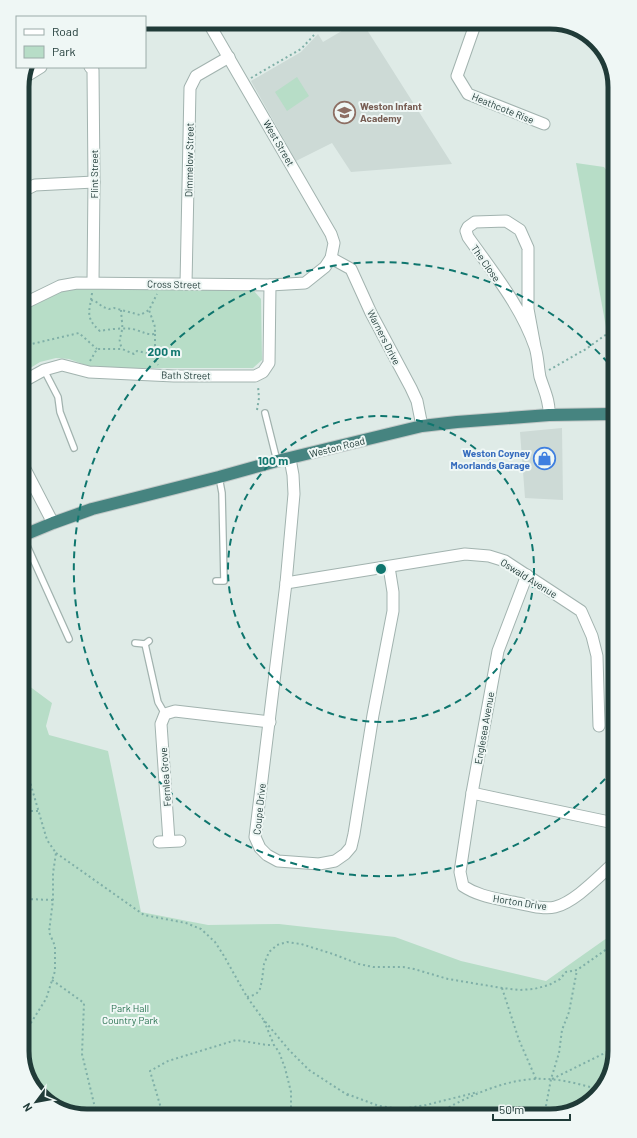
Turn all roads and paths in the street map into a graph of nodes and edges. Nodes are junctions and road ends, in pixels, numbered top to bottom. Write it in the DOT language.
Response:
graph roads {
  1 [pos="212,29"];
  2 [pos="474,29"];
  3 [pos="314,35"];
  4 [pos="229,57"];
  5 [pos="39,68"];
  6 [pos="91,68"];
  7 [pos="31,73"];
  8 [pos="243,82"];
  9 [pos="544,124"];
  10 [pos="94,182"];
  11 [pos="29,188"];
  12 [pos="328,263"];
  13 [pos="93,282"];
  14 [pos="159,283"];
  15 [pos="186,284"];
  16 [pos="270,285"];
  17 [pos="91,300"];
  18 [pos="29,301"];
  19 [pos="121,310"];
  20 [pos="149,310"];
  21 [pos="123,329"];
  22 [pos="608,333"];
  23 [pos="155,334"];
  24 [pos="29,345"];
  25 [pos="535,347"];
  26 [pos="97,349"];
  27 [pos="122,349"];
  28 [pos="151,354"];
  29 [pos="44,370"];
  30 [pos="89,372"];
  31 [pos="158,375"];
  32 [pos="540,376"];
  33 [pos="29,378"];
  34 [pos="265,413"];
  35 [pos="608,414"];
  36 [pos="549,415"];
  37 [pos="422,426"];
  38 [pos="74,448"];
  39 [pos="290,459"];
  40 [pos="277,461"];
  41 [pos="29,476"];
  42 [pos="219,477"];
  43 [pos="53,522"];
  44 [pos="29,533"];
  45 [pos="29,550"];
  46 [pos="389,567"];
  47 [pos="527,575"];
  48 [pos="216,581"];
  49 [pos="286,583"];
  50 [pos="68,639"];
  51 [pos="135,643"];
  52 [pos="165,714"];
  53 [pos="270,722"];
  54 [pos="599,726"];
  55 [pos="29,780"];
  56 [pos="472,793"];
  57 [pos="29,811"];
  58 [pos="38,811"];
  59 [pos="608,822"];
  60 [pos="169,842"];
  61 [pos="56,853"];
  62 [pos="608,868"];
  63 [pos="462,886"];
  64 [pos="29,899"];
  65 [pos="53,900"];
  66 [pos="608,948"];
  67 [pos="577,970"];
  68 [pos="52,980"];
  69 [pos="502,988"];
  70 [pos="247,997"];
  71 [pos="263,1019"];
  72 [pos="29,1026"];
  73 [pos="274,1045"];
  74 [pos="608,1051"];
  75 [pos="536,1079"];
  76 [pos="551,1079"];
  77 [pos="487,1089"];
  78 [pos="594,1089"];
  79 [pos="340,1091"];
  80 [pos="349,1096"];
  81 [pos="95,1109"];
  82 [pos="161,1109"];
  83 [pos="291,1109"];
  84 [pos="396,1109"];
  85 [pos="408,1109"];
  86 [pos="446,1109"];
  87 [pos="545,1109"];
  1 -- 4 [label="street, West Street"];
  2 -- 9 [label="street, Heathcote Rise"];
  3 -- 8 [label="path"];
  4 -- 8 [label="street, West Street"];
  4 -- 15 [label="street, Dimmelow Street"];
  5 -- 7 [label="street"];
  6 -- 10 [label="street, Flint Street"];
  8 -- 12 [label="street, West Street"];
  10 -- 11 [label="street"];
  10 -- 13 [label="street, Flint Street"];
  12 -- 16 [label="street, Cross Street"];
  12 -- 37 [label="street, Warners Drive"];
  13 -- 14 [label="street, Cross Street"];
  13 -- 17 [label="path"];
  13 -- 18 [label="street, Cross Street"];
  14 -- 15 [label="street, Cross Street"];
  14 -- 20 [label="path"];
  15 -- 16 [label="street, Cross Street"];
  16 -- 31 [label="street, Bath Street"];
  17 -- 19 [label="path"];
  17 -- 21 [label="path"];
  19 -- 20 [label="path"];
  19 -- 21 [label="path"];
  20 -- 23 [label="path"];
  21 -- 23 [label="path"];
  21 -- 27 [label="path"];
  22 -- 32 [label="path"];
  23 -- 28 [label="path"];
  24 -- 26 [label="path"];
  25 -- 25 [label="street, The Close"];
  25 -- 32 [label="street, The Close"];
  26 -- 27 [label="path"];
  26 -- 30 [label="path"];
  27 -- 28 [label="path"];
  28 -- 31 [label="path"];
  29 -- 30 [label="street, Bath Street"];
  29 -- 33 [label="street, Bath Street"];
  29 -- 38 [label="lane"];
  30 -- 31 [label="street, Bath Street"];
  32 -- 36 [label="street, The Close"];
  34 -- 40 [label="lane"];
  35 -- 36 [label="highway, Weston Road"];
  36 -- 37 [label="highway, Weston Road"];
  37 -- 39 [label="highway, Weston Road"];
  39 -- 40 [label="highway, Weston Road"];
  39 -- 49 [label="street, Coupe Drive"];
  40 -- 42 [label="highway, Weston Road"];
  41 -- 43 [label="street"];
  42 -- 43 [label="highway, Weston Road"];
  42 -- 48 [label="lane"];
  43 -- 44 [label="highway, Weston Road"];
  45 -- 50 [label="lane"];
  46 -- 47 [label="street, Oswald Avenue"];
  46 -- 49 [label="street, Oswald Avenue"];
  46 -- 53 [label="street, Coupe Drive"];
  47 -- 54 [label="street, Oswald Avenue"];
  47 -- 56 [label="street, Englesea Avenue"];
  49 -- 53 [label="street, Coupe Drive"];
  51 -- 52 [label="lane"];
  52 -- 53 [label="street"];
  52 -- 60 [label="street, Fernlea Grove"];
  55 -- 58 [label="path"];
  56 -- 59 [label="street"];
  56 -- 63 [label="street, Englesea Avenue"];
  57 -- 58 [label="path"];
  58 -- 61 [label="path"];
  61 -- 65 [label="path"];
  61 -- 70 [label="path"];
  62 -- 63 [label="street, Horton Drive"];
  64 -- 65 [label="path"];
  65 -- 68 [label="path"];
  66 -- 67 [label="path"];
  67 -- 69 [label="path"];
  67 -- 76 [label="path"];
  68 -- 72 [label="path"];
  68 -- 81 [label="path"];
  69 -- 70 [label="path"];
  69 -- 75 [label="path"];
  70 -- 71 [label="path"];
  71 -- 73 [label="path"];
  71 -- 79 [label="path"];
  73 -- 82 [label="path"];
  73 -- 83 [label="path"];
  74 -- 76 [label="path"];
  75 -- 76 [label="path"];
  75 -- 77 [label="path"];
  76 -- 78 [label="path"];
  76 -- 87 [label="path"];
  77 -- 85 [label="path"];
  77 -- 86 [label="path"];
  79 -- 80 [label="path"];
  79 -- 84 [label="path"];
}
